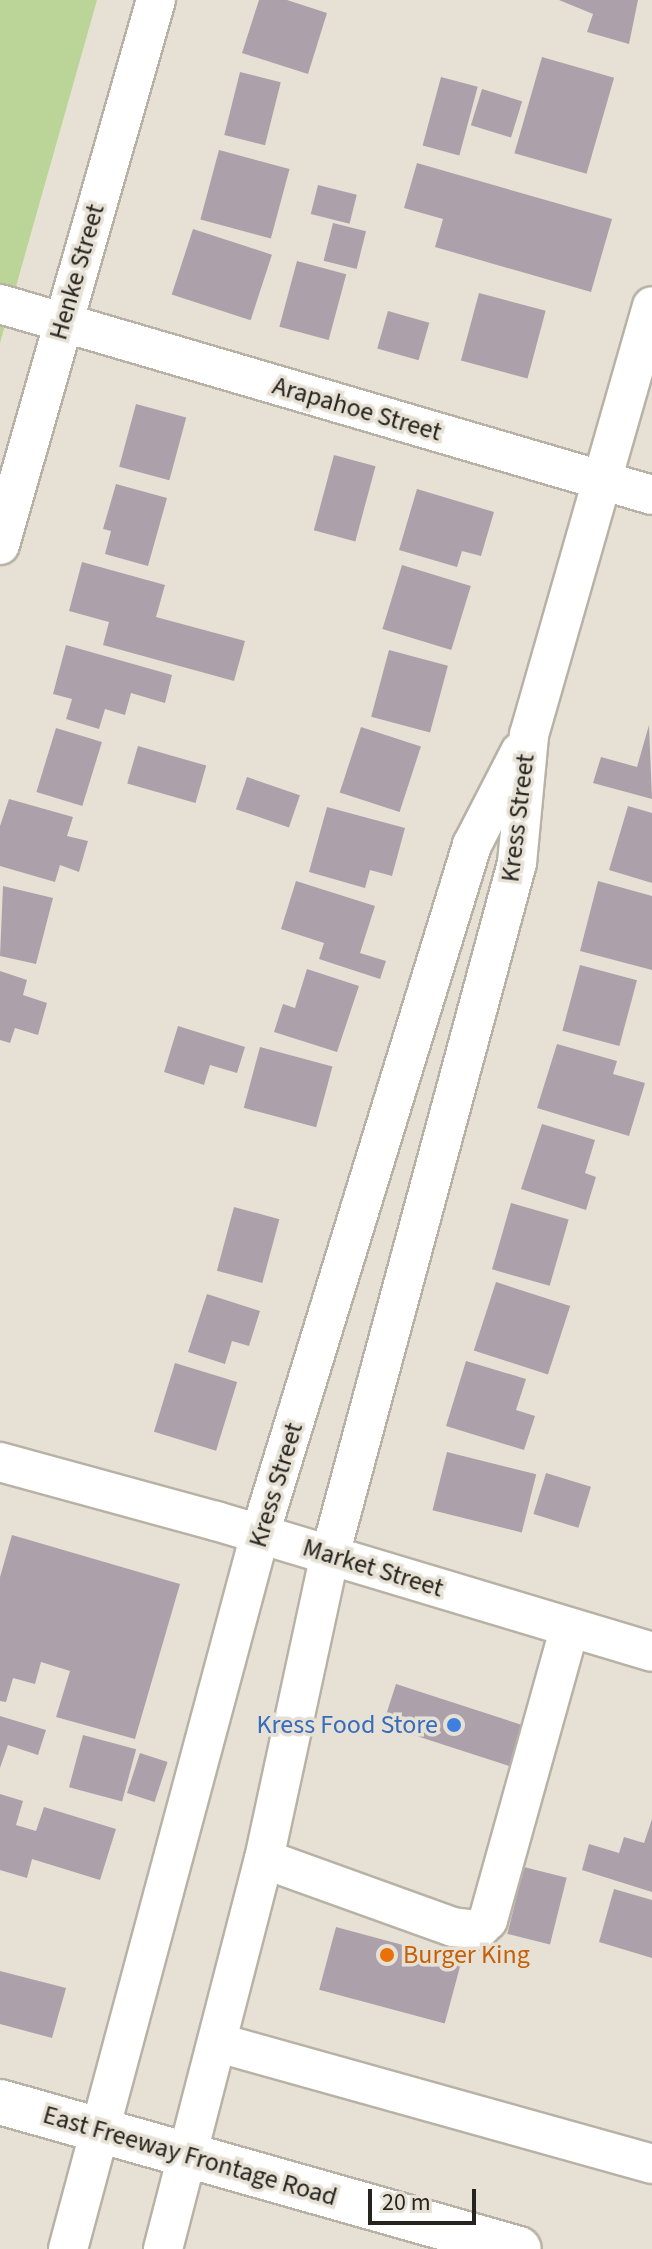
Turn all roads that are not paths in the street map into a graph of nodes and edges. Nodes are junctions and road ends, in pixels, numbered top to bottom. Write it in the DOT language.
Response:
graph roads {
  1 [pos="156,0"];
  2 [pos="0,304"];
  3 [pos="652,306"];
  4 [pos="62,324"];
  5 [pos="600,480"];
  6 [pos="652,495"];
  7 [pos="0,545"];
  8 [pos="529,735"];
  9 [pos="0,1462"];
  10 [pos="260,1534"];
  11 [pos="330,1555"];
  12 [pos="569,1629"];
  13 [pos="652,1652"];
  14 [pos="264,1859"];
  15 [pos="219,2043"];
  16 [pos="0,2102"];
  17 [pos="103,2132"];
  18 [pos="190,2156"];
  19 [pos="652,2164"];
  20 [pos="68,2249"];
  21 [pos="163,2249"];
  22 [pos="519,2249"];
  1 -- 4 [label="street, Henke Street"];
  2 -- 4 [label="street, Arapahoe Street"];
  3 -- 5 [label="street, Kress Street"];
  4 -- 5 [label="street, Arapahoe Street"];
  4 -- 7 [label="street, Henke Street"];
  5 -- 6 [label="street, Arapahoe Street"];
  5 -- 8 [label="street, Kress Street"];
  8 -- 10 [label="street, Kress Street"];
  8 -- 11 [label="street, Kress Street"];
  9 -- 10 [label="street, Market Street"];
  10 -- 11 [label="street, Market Street"];
  10 -- 17 [label="street, Kress Street"];
  11 -- 12 [label="street, Market Street"];
  11 -- 14 [label="street, Kress Street"];
  12 -- 13 [label="street, Market Street"];
  12 -- 14 [label="street"];
  14 -- 15 [label="street, Kress Street"];
  15 -- 18 [label="street, Kress Street"];
  15 -- 19 [label="street"];
  16 -- 17 [label="main road, East Freeway Frontage Road"];
  17 -- 18 [label="main road, East Freeway Frontage Road"];
  17 -- 20 [label="street, Kress Street"];
  18 -- 21 [label="street, Kress Street"];
  18 -- 22 [label="main road, East Freeway Frontage Road"];
}
